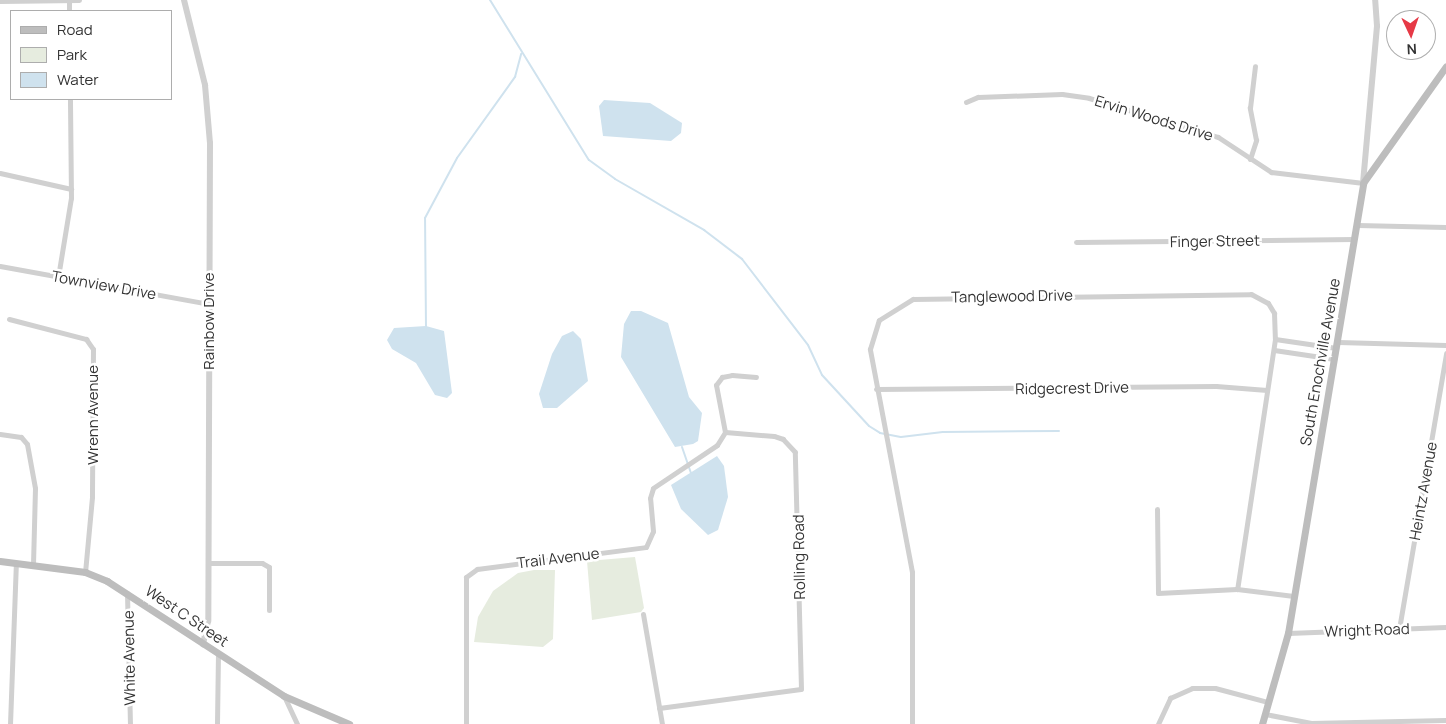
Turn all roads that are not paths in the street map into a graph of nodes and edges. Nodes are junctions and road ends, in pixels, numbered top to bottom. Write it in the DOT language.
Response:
graph roads {
  1 [pos="69,0"];
  2 [pos="79,0"];
  3 [pos="184,0"];
  4 [pos="1375,0"];
  5 [pos="0,1"];
  6 [pos="1255,66"];
  7 [pos="1446,66"];
  8 [pos="70,100"];
  9 [pos="966,102"];
  10 [pos="1250,159"];
  11 [pos="0,173"];
  12 [pos="1363,182"];
  13 [pos="71,189"];
  14 [pos="1357,225"];
  15 [pos="1446,227"];
  16 [pos="1354,239"];
  17 [pos="1076,242"];
  18 [pos="0,266"];
  19 [pos="58,277"];
  20 [pos="209,304"];
  21 [pos="8,320"];
  22 [pos="1275,339"];
  23 [pos="1337,345"];
  24 [pos="1446,345"];
  25 [pos="1274,350"];
  26 [pos="1446,353"];
  27 [pos="1334,359"];
  28 [pos="756,377"];
  29 [pos="876,389"];
  30 [pos="1267,390"];
  31 [pos="726,432"];
  32 [pos="0,434"];
  33 [pos="1156,509"];
  34 [pos="0,561"];
  35 [pos="16,563"];
  36 [pos="209,563"];
  37 [pos="33,564"];
  38 [pos="85,572"];
  39 [pos="1237,589"];
  40 [pos="128,593"];
  41 [pos="1294,596"];
  42 [pos="269,610"];
  43 [pos="643,614"];
  44 [pos="1446,627"];
  45 [pos="1399,629"];
  46 [pos="1288,633"];
  47 [pos="203,644"];
  48 [pos="218,654"];
  49 [pos="284,696"];
  50 [pos="1268,702"];
  51 [pos="659,708"];
  52 [pos="1265,714"];
  53 [pos="1446,720"];
  54 [pos="10,724"];
  55 [pos="130,724"];
  56 [pos="217,724"];
  57 [pos="297,724"];
  58 [pos="349,724"];
  59 [pos="466,724"];
  60 [pos="662,724"];
  61 [pos="912,724"];
  62 [pos="1158,724"];
  63 [pos="1262,724"];
  1 -- 2 [label="street"];
  1 -- 5 [label="street"];
  3 -- 20 [label="street, Rainbow Drive"];
  4 -- 12 [label="street, South Enochville Avenue"];
  6 -- 10 [label="street"];
  7 -- 12 [label="main road"];
  8 -- 13 [label="street"];
  9 -- 10 [label="street, Ervin Woods Drive"];
  10 -- 12 [label="street, Ervin Woods Drive"];
  11 -- 13 [label="street"];
  12 -- 14 [label="main road, South Enochville Avenue"];
  13 -- 19 [label="street"];
  14 -- 15 [label="street"];
  14 -- 16 [label="main road, South Enochville Avenue"];
  16 -- 17 [label="street, Finger Street"];
  16 -- 23 [label="main road, South Enochville Avenue"];
  18 -- 19 [label="street, Townview Drive"];
  19 -- 20 [label="street, Townview Drive"];
  20 -- 36 [label="street, Rainbow Drive"];
  21 -- 38 [label="street, Wrenn Avenue"];
  22 -- 23 [label="street"];
  22 -- 25 [label="street, Tanglewood Drive"];
  22 -- 29 [label="street, Tanglewood Drive"];
  23 -- 24 [label="street"];
  23 -- 27 [label="main road, South Enochville Avenue"];
  25 -- 27 [label="street"];
  25 -- 30 [label="street, Tanglewood Drive"];
  26 -- 45 [label="street, Heintz Avenue"];
  27 -- 41 [label="main road, South Enochville Avenue"];
  28 -- 31 [label="street"];
  29 -- 30 [label="street, Ridgecrest Drive"];
  29 -- 61 [label="street, Tanglewood Drive"];
  30 -- 39 [label="street, Tanglewood Drive"];
  31 -- 51 [label="street, Rolling Road"];
  31 -- 59 [label="street, Trail Avenue"];
  32 -- 37 [label="street"];
  33 -- 39 [label="street"];
  34 -- 35 [label="main road, West C Street"];
  35 -- 37 [label="main road, West C Street"];
  35 -- 54 [label="street"];
  36 -- 42 [label="street"];
  36 -- 47 [label="street, Rainbow Drive"];
  37 -- 38 [label="main road, West C Street"];
  38 -- 40 [label="main road, West C Street"];
  39 -- 41 [label="street"];
  40 -- 47 [label="main road, West C Street"];
  40 -- 55 [label="street, White Avenue"];
  41 -- 46 [label="main road, South Enochville Avenue"];
  43 -- 51 [label="street"];
  44 -- 45 [label="street, Wright Road"];
  45 -- 46 [label="street, Wright Road"];
  46 -- 50 [label="main road, South Enochville Avenue"];
  47 -- 48 [label="main road, West C Street"];
  48 -- 49 [label="main road, West C Street"];
  48 -- 56 [label="street"];
  49 -- 57 [label="street"];
  49 -- 58 [label="main road, West C Street"];
  50 -- 52 [label="main road, South Enochville Avenue"];
  50 -- 62 [label="street"];
  51 -- 60 [label="street"];
  52 -- 53 [label="street"];
  52 -- 63 [label="main road, South Enochville Avenue"];
}
